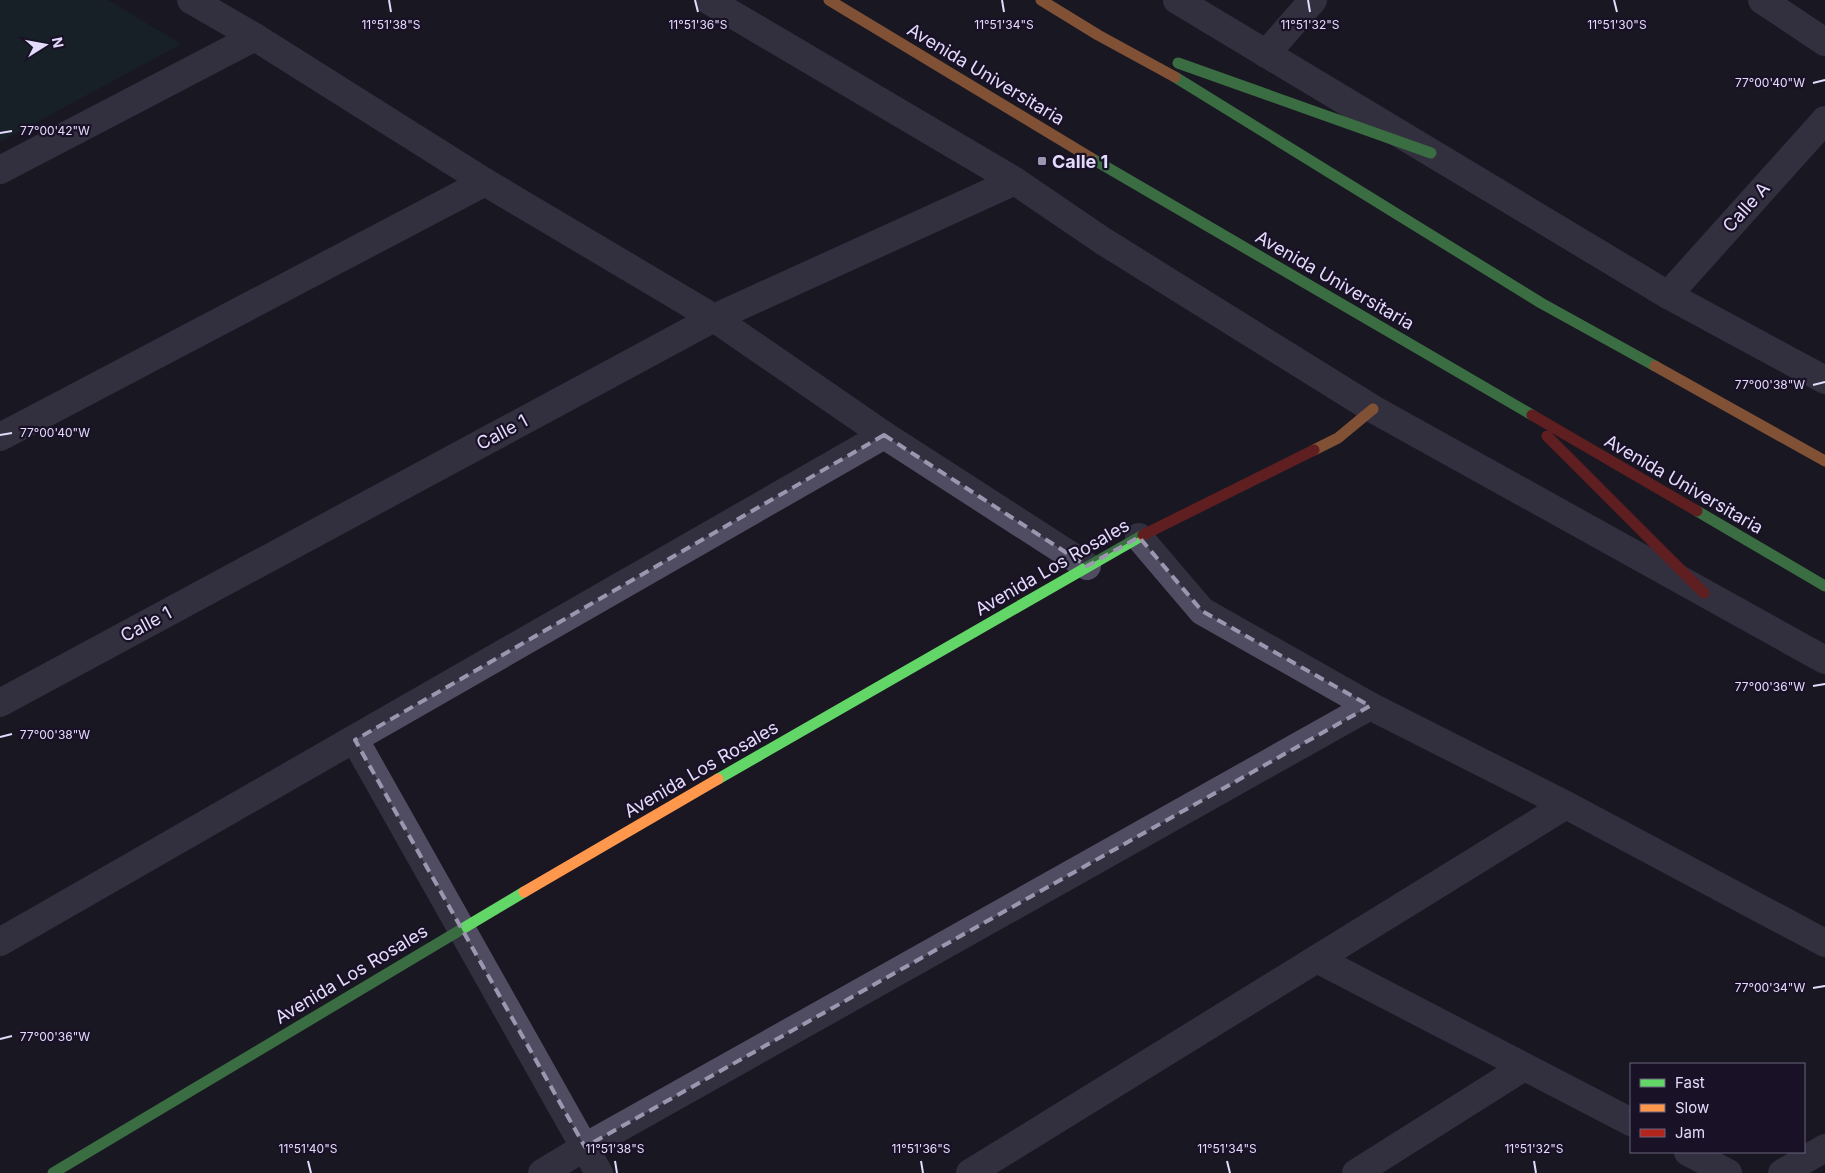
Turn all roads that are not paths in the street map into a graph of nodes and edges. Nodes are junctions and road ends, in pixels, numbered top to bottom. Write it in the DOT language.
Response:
graph roads {
  1 [pos="191,0"];
  2 [pos="708,0"];
  3 [pos="829,0"];
  4 [pos="1041,0"];
  5 [pos="1177,0"];
  6 [pos="1313,0"];
  7 [pos="1762,0"];
  8 [pos="1098,35"];
  9 [pos="255,37"];
  10 [pos="1825,42"];
  11 [pos="1266,54"];
  12 [pos="1825,120"];
  13 [pos="1431,153"];
  14 [pos="0,170"];
  15 [pos="485,182"];
  16 [pos="1014,182"];
  17 [pos="1668,294"];
  18 [pos="714,318"];
  19 [pos="1825,380"];
  20 [pos="1372,409"];
  21 [pos="1520,409"];
  22 [pos="884,436"];
  23 [pos="0,437"];
  24 [pos="1825,461"];
  25 [pos="1139,537"];
  26 [pos="1087,566"];
  27 [pos="1825,586"];
  28 [pos="1704,593"];
  29 [pos="1825,660"];
  30 [pos="0,703"];
  31 [pos="1370,706"];
  32 [pos="355,740"];
  33 [pos="1566,805"];
  34 [pos="461,928"];
  35 [pos="0,942"];
  36 [pos="1825,943"];
  37 [pos="1317,959"];
  38 [pos="1524,1067"];
  39 [pos="1630,1121"];
  40 [pos="585,1147"];
  41 [pos="1825,1148"];
  42 [pos="1690,1153"];
  43 [pos="53,1173"];
  44 [pos="542,1173"];
  45 [pos="599,1173"];
  46 [pos="970,1173"];
  47 [pos="1356,1173"];
  48 [pos="1728,1173"];
  49 [pos="1782,1173"];
  1 -- 9 [label="street"];
  2 -- 16 [label="street"];
  3 -- 21 [label="street, Avenida Universitaria"];
  4 -- 8 [label="street"];
  5 -- 11 [label="street"];
  6 -- 11 [label="street"];
  7 -- 10 [label="street"];
  8 -- 13 [label="street"];
  8 -- 24 [label="street"];
  9 -- 14 [label="street"];
  9 -- 15 [label="street"];
  11 -- 13 [label="street"];
  12 -- 17 [label="street, Calle A"];
  13 -- 17 [label="street"];
  15 -- 18 [label="street"];
  15 -- 23 [label="street"];
  16 -- 18 [label="street, Calle 1"];
  16 -- 20 [label="street"];
  17 -- 19 [label="street"];
  18 -- 22 [label="street"];
  18 -- 30 [label="street, Calle 1"];
  20 -- 25 [label="street, Avenida Los Rosales"];
  20 -- 28 [label="street"];
  21 -- 27 [label="street, Avenida Universitaria"];
  21 -- 28 [label="street"];
  22 -- 26 [label="street"];
  22 -- 32 [label="street"];
  25 -- 26 [label="street, Avenida Los Rosales"];
  25 -- 31 [label="street"];
  26 -- 34 [label="street, Avenida Los Rosales"];
  28 -- 29 [label="street"];
  31 -- 33 [label="street"];
  31 -- 40 [label="street"];
  32 -- 34 [label="street"];
  32 -- 35 [label="street"];
  33 -- 36 [label="street"];
  33 -- 37 [label="street"];
  34 -- 40 [label="street"];
  34 -- 43 [label="street, Avenida Los Rosales"];
  37 -- 38 [label="street"];
  37 -- 46 [label="street"];
  38 -- 39 [label="street"];
  38 -- 47 [label="street"];
  40 -- 44 [label="street"];
  40 -- 45 [label="street"];
  41 -- 49 [label="street"];
  42 -- 48 [label="street"];
}
